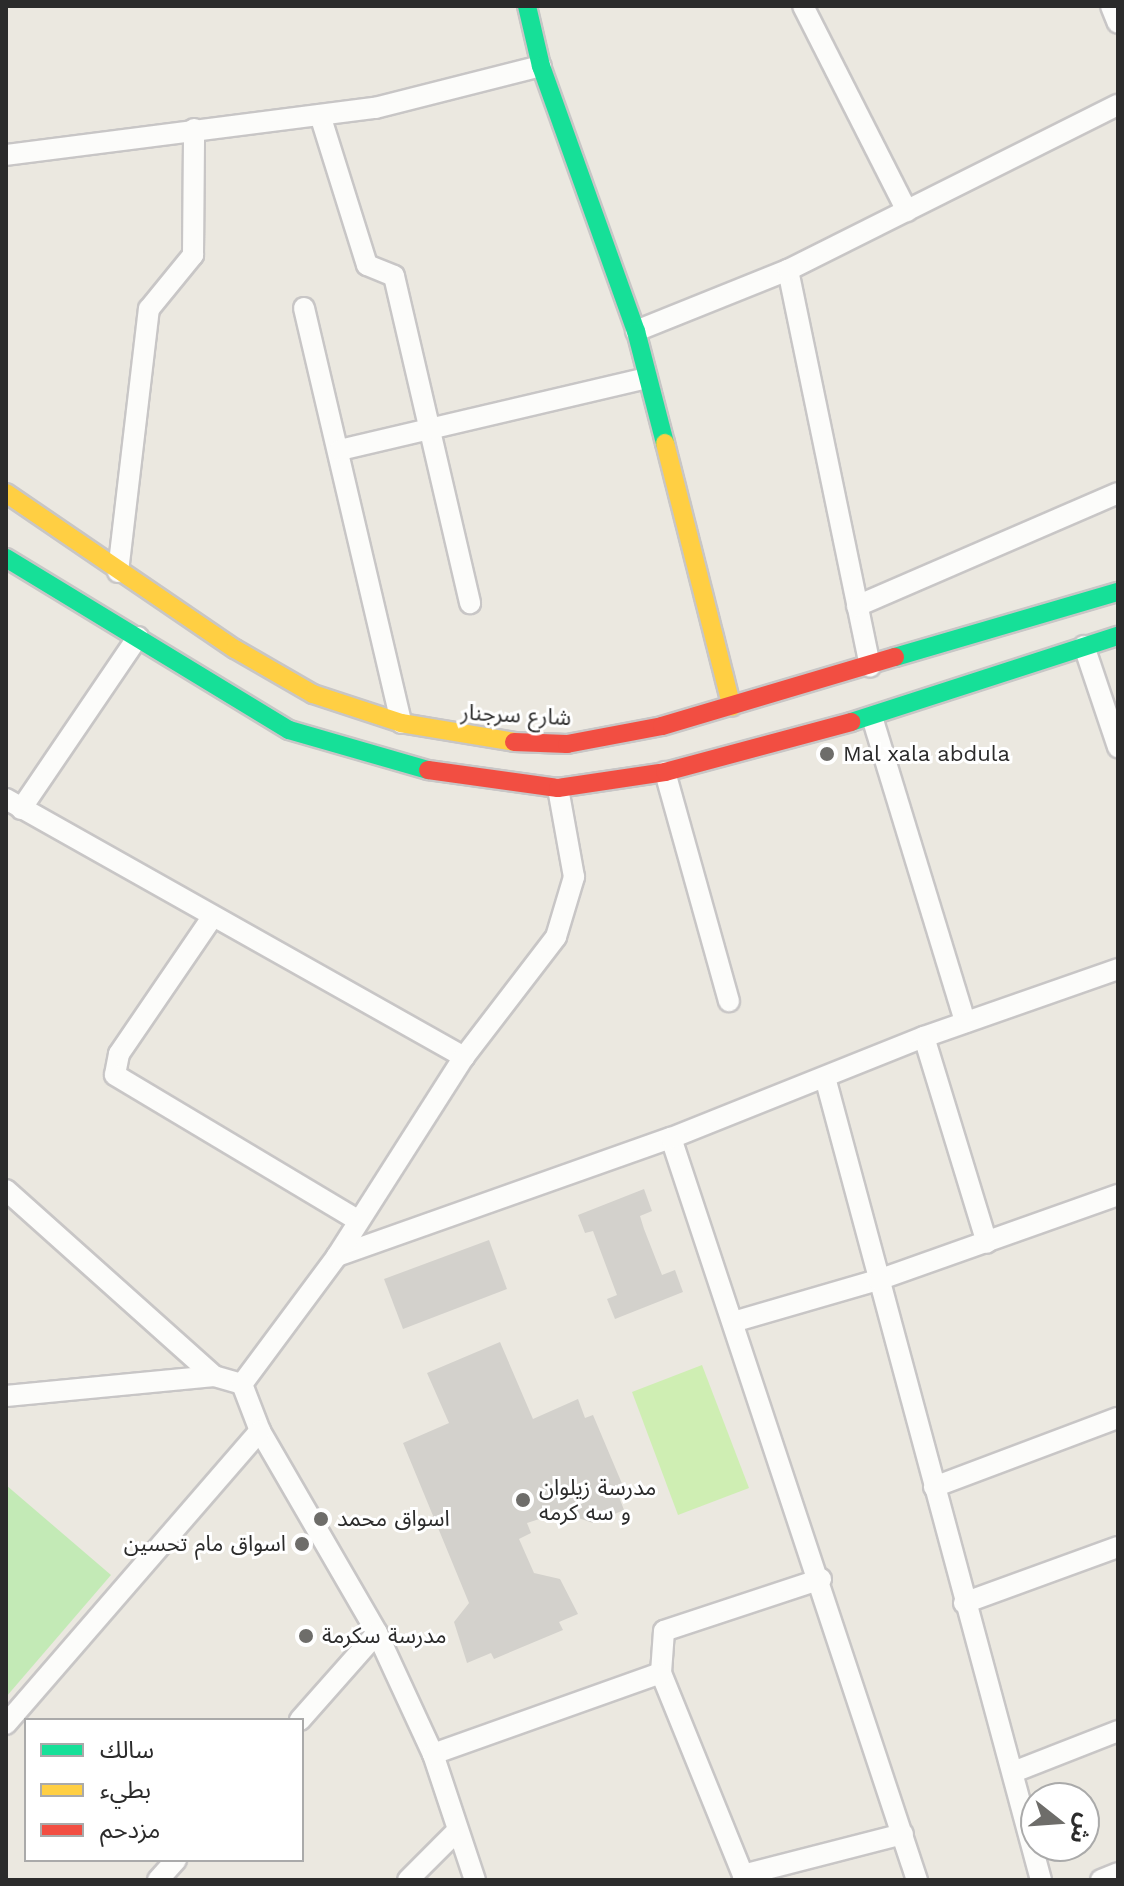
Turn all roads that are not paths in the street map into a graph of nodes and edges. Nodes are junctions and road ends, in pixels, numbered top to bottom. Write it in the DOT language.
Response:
graph roads {
  1 [pos="527,6"];
  2 [pos="803,6"];
  3 [pos="1111,6"];
  4 [pos="1118,23"];
  5 [pos="541,66"];
  6 [pos="1118,105"];
  7 [pos="320,115"];
  8 [pos="194,129"];
  9 [pos="6,155"];
  10 [pos="907,211"];
  11 [pos="788,270"];
  12 [pos="304,308"];
  13 [pos="636,331"];
  14 [pos="646,378"];
  15 [pos="432,432"];
  16 [pos="340,450"];
  17 [pos="6,493"];
  18 [pos="1118,493"];
  19 [pos="6,558"];
  20 [pos="118,572"];
  21 [pos="1118,592"];
  22 [pos="470,603"];
  23 [pos="857,606"];
  24 [pos="1118,636"];
  25 [pos="138,637"];
  26 [pos="1084,646"];
  27 [pos="870,667"];
  28 [pos="732,707"];
  29 [pos="872,717"];
  30 [pos="401,723"];
  31 [pos="1118,747"];
  32 [pos="665,772"];
  33 [pos="558,788"];
  34 [pos="13,804"];
  35 [pos="211,919"];
  36 [pos="1118,969"];
  37 [pos="729,1001"];
  38 [pos="965,1022"];
  39 [pos="924,1037"];
  40 [pos="464,1057"];
  41 [pos="826,1081"];
  42 [pos="671,1138"];
  43 [pos="6,1190"];
  44 [pos="1118,1195"];
  45 [pos="357,1220"];
  46 [pos="987,1243"];
  47 [pos="337,1256"];
  48 [pos="878,1280"];
  49 [pos="733,1322"];
  50 [pos="214,1376"];
  51 [pos="242,1384"];
  52 [pos="6,1396"];
  53 [pos="1118,1418"];
  54 [pos="260,1431"];
  55 [pos="934,1487"];
  56 [pos="1118,1547"];
  57 [pos="821,1579"];
  58 [pos="964,1603"];
  59 [pos="377,1633"];
  60 [pos="661,1673"];
  61 [pos="302,1718"];
  62 [pos="6,1724"];
  63 [pos="1118,1731"];
  64 [pos="433,1754"];
  65 [pos="1016,1771"];
  66 [pos="456,1832"];
  67 [pos="903,1834"];
  68 [pos="174,1862"];
  69 [pos="1118,1873"];
  70 [pos="158,1880"];
  71 [pos="408,1880"];
  72 [pos="475,1880"];
  73 [pos="917,1880"];
  74 [pos="1041,1880"];
  75 [pos="1101,1880"];
  1 -- 5 [label="street"];
  2 -- 10 [label="street"];
  3 -- 4 [label="street"];
  5 -- 7 [label="street"];
  5 -- 13 [label="street"];
  6 -- 10 [label="street"];
  7 -- 8 [label="street"];
  7 -- 15 [label="street"];
  8 -- 9 [label="street"];
  8 -- 20 [label="street"];
  10 -- 11 [label="street"];
  11 -- 13 [label="street"];
  11 -- 23 [label="street"];
  12 -- 16 [label="street"];
  13 -- 14 [label="street"];
  14 -- 15 [label="street"];
  14 -- 28 [label="street"];
  15 -- 16 [label="street"];
  15 -- 22 [label="street"];
  16 -- 30 [label="street"];
  17 -- 20 [label="street, شارع سرجنار"];
  18 -- 23 [label="street"];
  19 -- 25 [label="street"];
  20 -- 30 [label="street, شارع سرجنار"];
  21 -- 27 [label="street, شارع سرجنار"];
  23 -- 27 [label="street"];
  24 -- 26 [label="street"];
  25 -- 33 [label="street"];
  25 -- 34 [label="street"];
  26 -- 29 [label="street"];
  26 -- 31 [label="street"];
  27 -- 28 [label="street, شارع سرجنار"];
  28 -- 30 [label="street, شارع سرجنار"];
  29 -- 32 [label="street"];
  29 -- 38 [label="street"];
  32 -- 33 [label="street"];
  32 -- 37 [label="street"];
  33 -- 40 [label="street"];
  34 -- 35 [label="street"];
  35 -- 40 [label="street"];
  35 -- 45 [label="street"];
  36 -- 38 [label="street"];
  38 -- 39 [label="street"];
  39 -- 41 [label="street"];
  39 -- 46 [label="street"];
  40 -- 45 [label="street"];
  41 -- 42 [label="street"];
  41 -- 48 [label="street"];
  42 -- 47 [label="street"];
  42 -- 49 [label="street"];
  43 -- 50 [label="street"];
  44 -- 46 [label="street"];
  45 -- 47 [label="street"];
  46 -- 48 [label="street"];
  47 -- 51 [label="street"];
  48 -- 49 [label="street"];
  48 -- 55 [label="street"];
  49 -- 57 [label="street"];
  50 -- 51 [label="street"];
  50 -- 52 [label="street"];
  51 -- 54 [label="street"];
  53 -- 55 [label="street"];
  54 -- 59 [label="street"];
  54 -- 62 [label="street"];
  55 -- 58 [label="street"];
  56 -- 58 [label="street"];
  57 -- 60 [label="street"];
  57 -- 67 [label="street"];
  58 -- 65 [label="street"];
  59 -- 61 [label="street"];
  59 -- 64 [label="street"];
  60 -- 64 [label="street"];
  60 -- 67 [label="street"];
  63 -- 65 [label="street"];
  64 -- 66 [label="street"];
  65 -- 74 [label="street"];
  66 -- 71 [label="street"];
  66 -- 72 [label="street"];
  67 -- 73 [label="street"];
  68 -- 70 [label="street"];
  69 -- 75 [label="street"];
}
